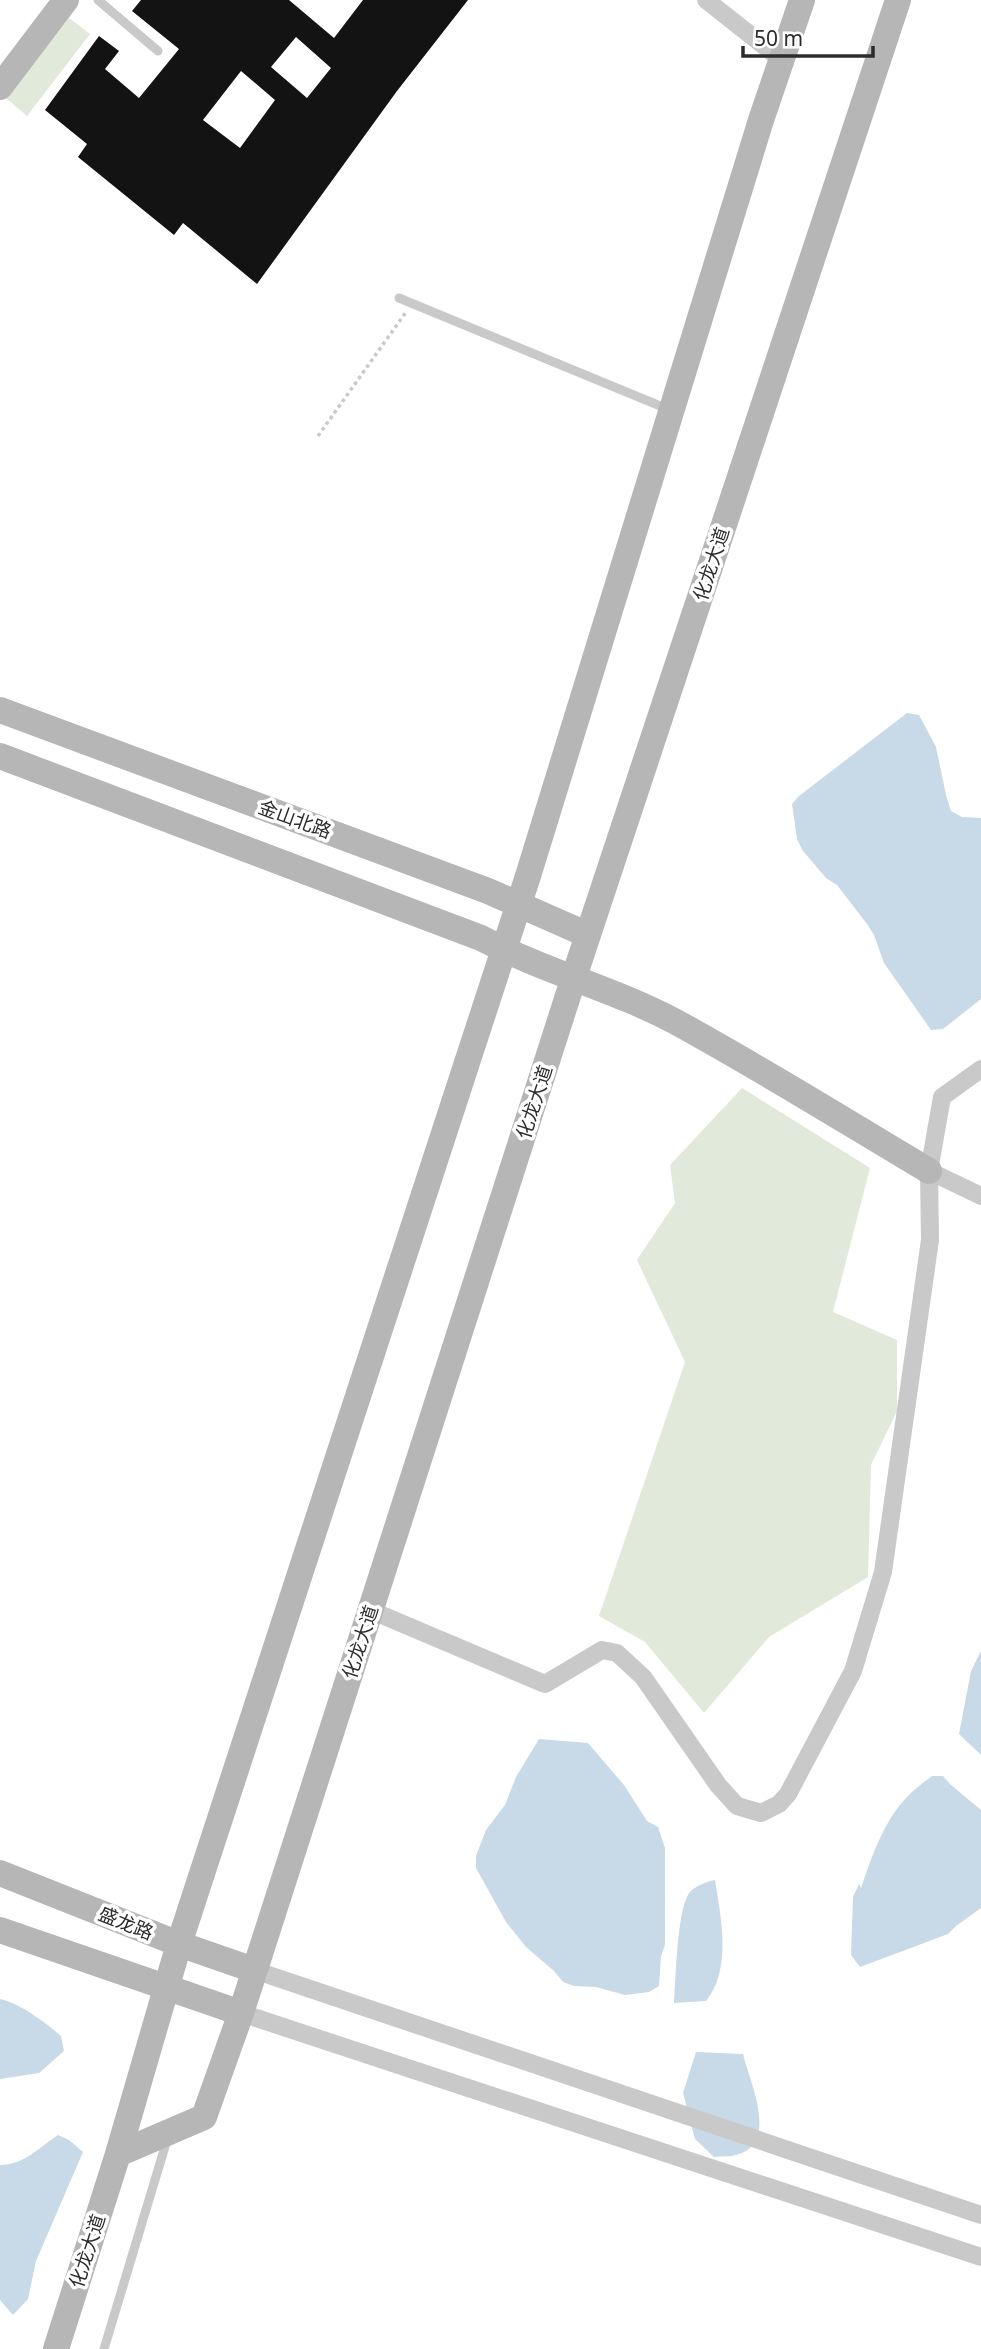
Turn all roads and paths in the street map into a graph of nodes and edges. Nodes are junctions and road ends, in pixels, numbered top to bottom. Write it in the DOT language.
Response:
graph roads {
  1 [pos="66,0"];
  2 [pos="98,0"];
  3 [pos="706,0"];
  4 [pos="802,0"];
  5 [pos="898,0"];
  6 [pos="158,51"];
  7 [pos="782,60"];
  8 [pos="0,86"];
  9 [pos="399,298"];
  10 [pos="412,304"];
  11 [pos="672,411"];
  12 [pos="318,436"];
  13 [pos="0,710"];
  14 [pos="0,756"];
  15 [pos="519,903"];
  16 [pos="589,935"];
  17 [pos="503,950"];
  18 [pos="574,977"];
  19 [pos="981,1069"];
  20 [pos="929,1171"];
  21 [pos="981,1196"];
  22 [pos="370,1611"];
  23 [pos="0,1873"];
  24 [pos="0,1930"];
  25 [pos="179,1944"];
  26 [pos="254,1970"];
  27 [pos="166,1987"];
  28 [pos="241,2013"];
  29 [pos="169,2132"];
  30 [pos="118,2154"];
  31 [pos="981,2215"];
  32 [pos="981,2257"];
  33 [pos="56,2349"];
  34 [pos="104,2349"];
  1 -- 8 [label="main road"];
  2 -- 6 [label="lane"];
  3 -- 7 [label="street"];
  4 -- 7 [label="main road, 化龙大道"];
  5 -- 16 [label="main road, 化龙大道"];
  7 -- 11 [label="main road, 化龙大道"];
  9 -- 10 [label="lane"];
  10 -- 11 [label="lane"];
  10 -- 12 [label="path"];
  11 -- 15 [label="main road, 化龙大道"];
  13 -- 15 [label="main road, 金山北路"];
  14 -- 17 [label="main road"];
  15 -- 16 [label="main road, 金山北路"];
  15 -- 17 [label="main road, 化龙大道"];
  16 -- 18 [label="main road, 化龙大道"];
  17 -- 18 [label="main road"];
  17 -- 25 [label="main road, 化龙大道"];
  18 -- 20 [label="main road"];
  18 -- 22 [label="main road, 化龙大道"];
  19 -- 20 [label="street"];
  20 -- 21 [label="street"];
  20 -- 22 [label="street"];
  22 -- 26 [label="main road, 化龙大道"];
  23 -- 25 [label="main road, 盛龙路"];
  24 -- 27 [label="main road"];
  25 -- 26 [label="main road, 盛龙路"];
  25 -- 27 [label="main road, 化龙大道"];
  26 -- 28 [label="main road, 化龙大道"];
  26 -- 31 [label="street"];
  27 -- 28 [label="main road"];
  27 -- 30 [label="main road, 化龙大道"];
  28 -- 29 [label="main road, 化龙大道"];
  28 -- 32 [label="street"];
  29 -- 30 [label="main road, 化龙大道"];
  29 -- 34 [label="lane"];
  30 -- 33 [label="main road, 化龙大道"];
}
